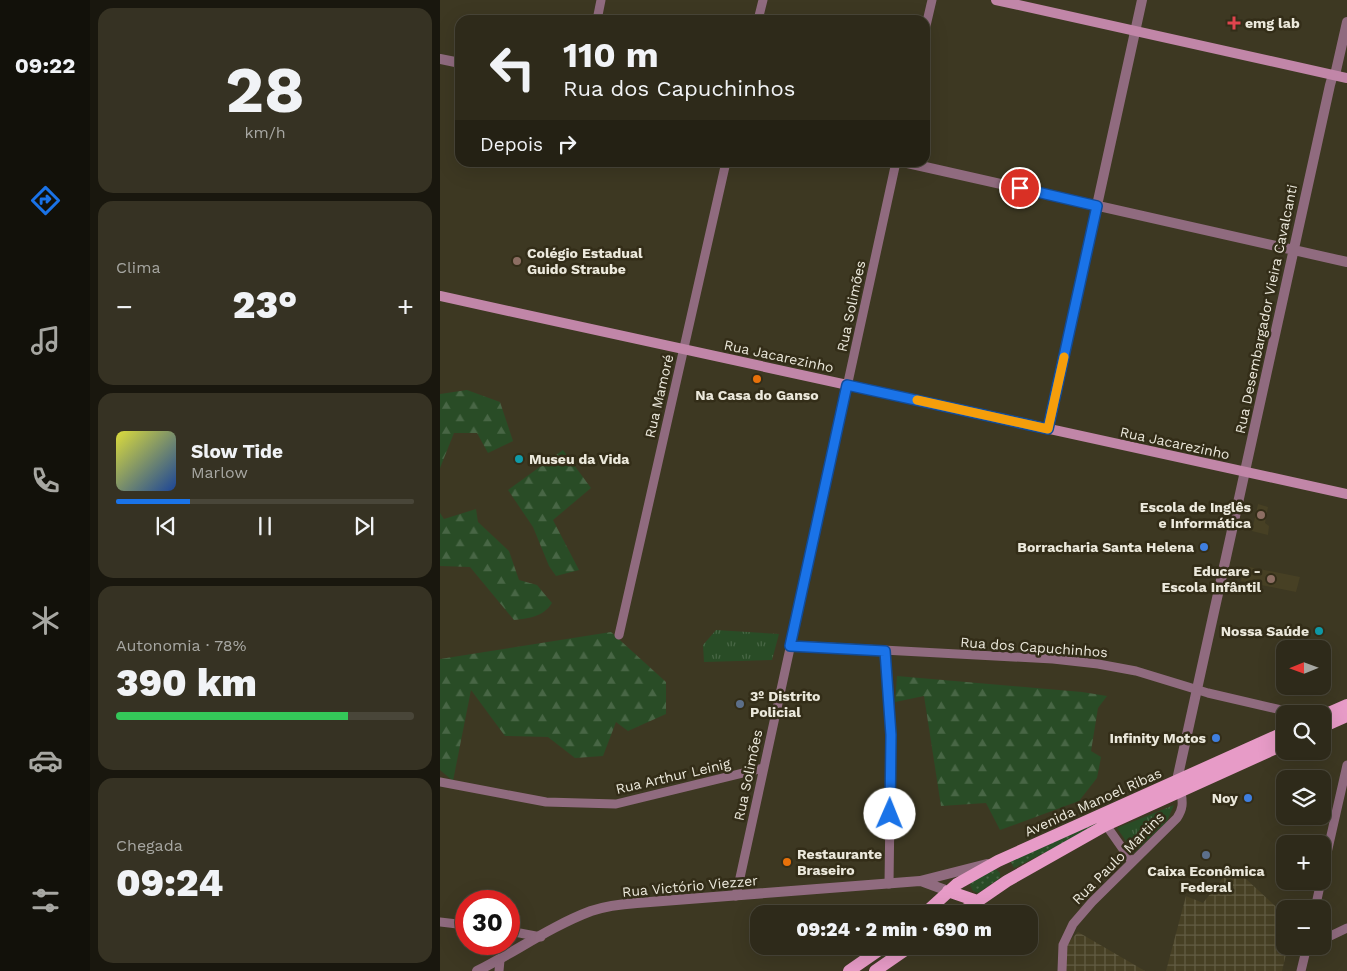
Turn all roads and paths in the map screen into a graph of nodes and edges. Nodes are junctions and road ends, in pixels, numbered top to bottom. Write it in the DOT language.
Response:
graph roads {
  1 [pos="601,0"];
  2 [pos="763,0"];
  3 [pos="932,0"];
  4 [pos="996,0"];
  5 [pos="1142,0"];
  6 [pos="598,15"];
  7 [pos="759,15"];
  8 [pos="928,15"];
  9 [pos="1347,22"];
  10 [pos="1135,31"];
  11 [pos="440,59"];
  12 [pos="455,62"];
  13 [pos="1335,75"];
  14 [pos="1347,78"];
  15 [pos="725,167"];
  16 [pos="895,167"];
  17 [pos="925,167"];
  18 [pos="1097,206"];
  19 [pos="1293,250"];
  20 [pos="1347,262"];
  21 [pos="440,296"];
  22 [pos="684,349"];
  23 [pos="847,385"];
  24 [pos="1048,429"];
  25 [pos="1244,472"];
  26 [pos="1347,494"];
  27 [pos="619,635"];
  28 [pos="790,646"];
  29 [pos="885,651"];
  30 [pos="1197,689"];
  31 [pos="1347,705"];
  32 [pos="1276,708"];
  33 [pos="1331,712"];
  34 [pos="1347,716"];
  35 [pos="1331,723"];
  36 [pos="1276,737"];
  37 [pos="1276,748"];
  38 [pos="1347,765"];
  39 [pos="763,768"];
  40 [pos="440,782"];
  41 [pos="1179,786"];
  42 [pos="1342,789"];
  43 [pos="1347,801"];
  44 [pos="1106,825"];
  45 [pos="1331,836"];
  46 [pos="998,861"];
  47 [pos="1132,862"];
  48 [pos="920,881"];
  49 [pos="1007,881"];
  50 [pos="889,884"];
  51 [pos="948,891"];
  52 [pos="736,896"];
  53 [pos="977,901"];
  54 [pos="933,905"];
  55 [pos="971,905"];
  56 [pos="440,922"];
  57 [pos="455,924"];
  58 [pos="1347,928"];
  59 [pos="520,933"];
  60 [pos="541,936"];
  61 [pos="1331,936"];
  62 [pos="872,955"];
  63 [pos="898,955"];
  64 [pos="1305,955"];
  65 [pos="500,960"];
  66 [pos="477,971"];
  67 [pos="499,971"];
  68 [pos="849,971"];
  69 [pos="875,971"];
  70 [pos="1062,971"];
  71 [pos="1301,971"];
  1 -- 6 [label="street"];
  2 -- 7 [label="street"];
  3 -- 8 [label="street"];
  4 -- 10 [label="main road"];
  5 -- 10 [label="street"];
  9 -- 13 [label="street, Rua Desembargador Vieira Cavalcanti"];
  10 -- 13 [label="main road"];
  10 -- 18 [label="street"];
  11 -- 12 [label="street"];
  13 -- 14 [label="main road"];
  13 -- 19 [label="street, Rua Desembargador Vieira Cavalcanti"];
  15 -- 22 [label="street, Rua Mamoré"];
  16 -- 23 [label="street, Rua Solimões"];
  17 -- 18 [label="street"];
  18 -- 19 [label="street"];
  18 -- 24 [label="street"];
  19 -- 20 [label="street"];
  19 -- 25 [label="street, Rua Desembargador Vieira Cavalcanti"];
  21 -- 22 [label="main road, Rua Jacarezinho"];
  22 -- 23 [label="main road, Rua Jacarezinho"];
  22 -- 27 [label="street, Rua Mamoré"];
  23 -- 24 [label="main road, Rua Jacarezinho"];
  23 -- 28 [label="street, Rua Solimões"];
  24 -- 25 [label="main road, Rua Jacarezinho"];
  25 -- 26 [label="main road, Rua Jacarezinho"];
  25 -- 30 [label="street, Rua Desembargador Vieira Cavalcanti"];
  28 -- 29 [label="street, Rua dos Capuchinhos"];
  28 -- 39 [label="street, Rua Solimões"];
  29 -- 30 [label="street, Rua dos Capuchinhos"];
  29 -- 50 [label="street"];
  30 -- 32 [label="street, Rua dos Capuchinhos"];
  30 -- 41 [label="street, Rua Desembargador Vieira Cavalcanti"];
  31 -- 33 [label="main road"];
  34 -- 35 [label="main road"];
  36 -- 41 [label="main road, Avenida Manoel Ribas"];
  37 -- 41 [label="main road, Avenida Manoel Ribas"];
  38 -- 42 [label="street"];
  39 -- 40 [label="street, Rua Arthur Leinig"];
  39 -- 52 [label="street, Rua Solimões"];
  41 -- 44 [label="main road, Avenida Manoel Ribas"];
  41 -- 46 [label="main road, Avenida Manoel Ribas"];
  41 -- 47 [label="street, Rua Paulo Martins"];
  42 -- 43 [label="street"];
  42 -- 45 [label="street"];
  44 -- 47 [label="street"];
  44 -- 49 [label="main road, Avenida Manoel Ribas"];
  46 -- 48 [label="street, Rua Victório Viezzer"];
  46 -- 49 [label="main road"];
  46 -- 51 [label="main road, Avenida Manoel Ribas"];
  47 -- 70 [label="street, Rua Paulo Martins"];
  48 -- 50 [label="street, Rua Victório Viezzer"];
  48 -- 51 [label="street, Rua Victório Viezzer"];
  49 -- 53 [label="main road, Avenida Manoel Ribas"];
  50 -- 52 [label="street, Rua Victório Viezzer"];
  51 -- 53 [label="main road"];
  51 -- 54 [label="main road, Avenida Manoel Ribas"];
  52 -- 60 [label="street, Rua Victório Viezzer"];
  53 -- 55 [label="main road, Avenida Manoel Ribas"];
  56 -- 57 [label="street"];
  58 -- 61 [label="street"];
  59 -- 60 [label="street"];
  60 -- 65 [label="street, Rua Victório Viezzer"];
  62 -- 68 [label="main road"];
  63 -- 69 [label="main road"];
  64 -- 71 [label="street"];
  65 -- 66 [label="street, Rua Victório Viezzer"];
  65 -- 67 [label="street"];
}
